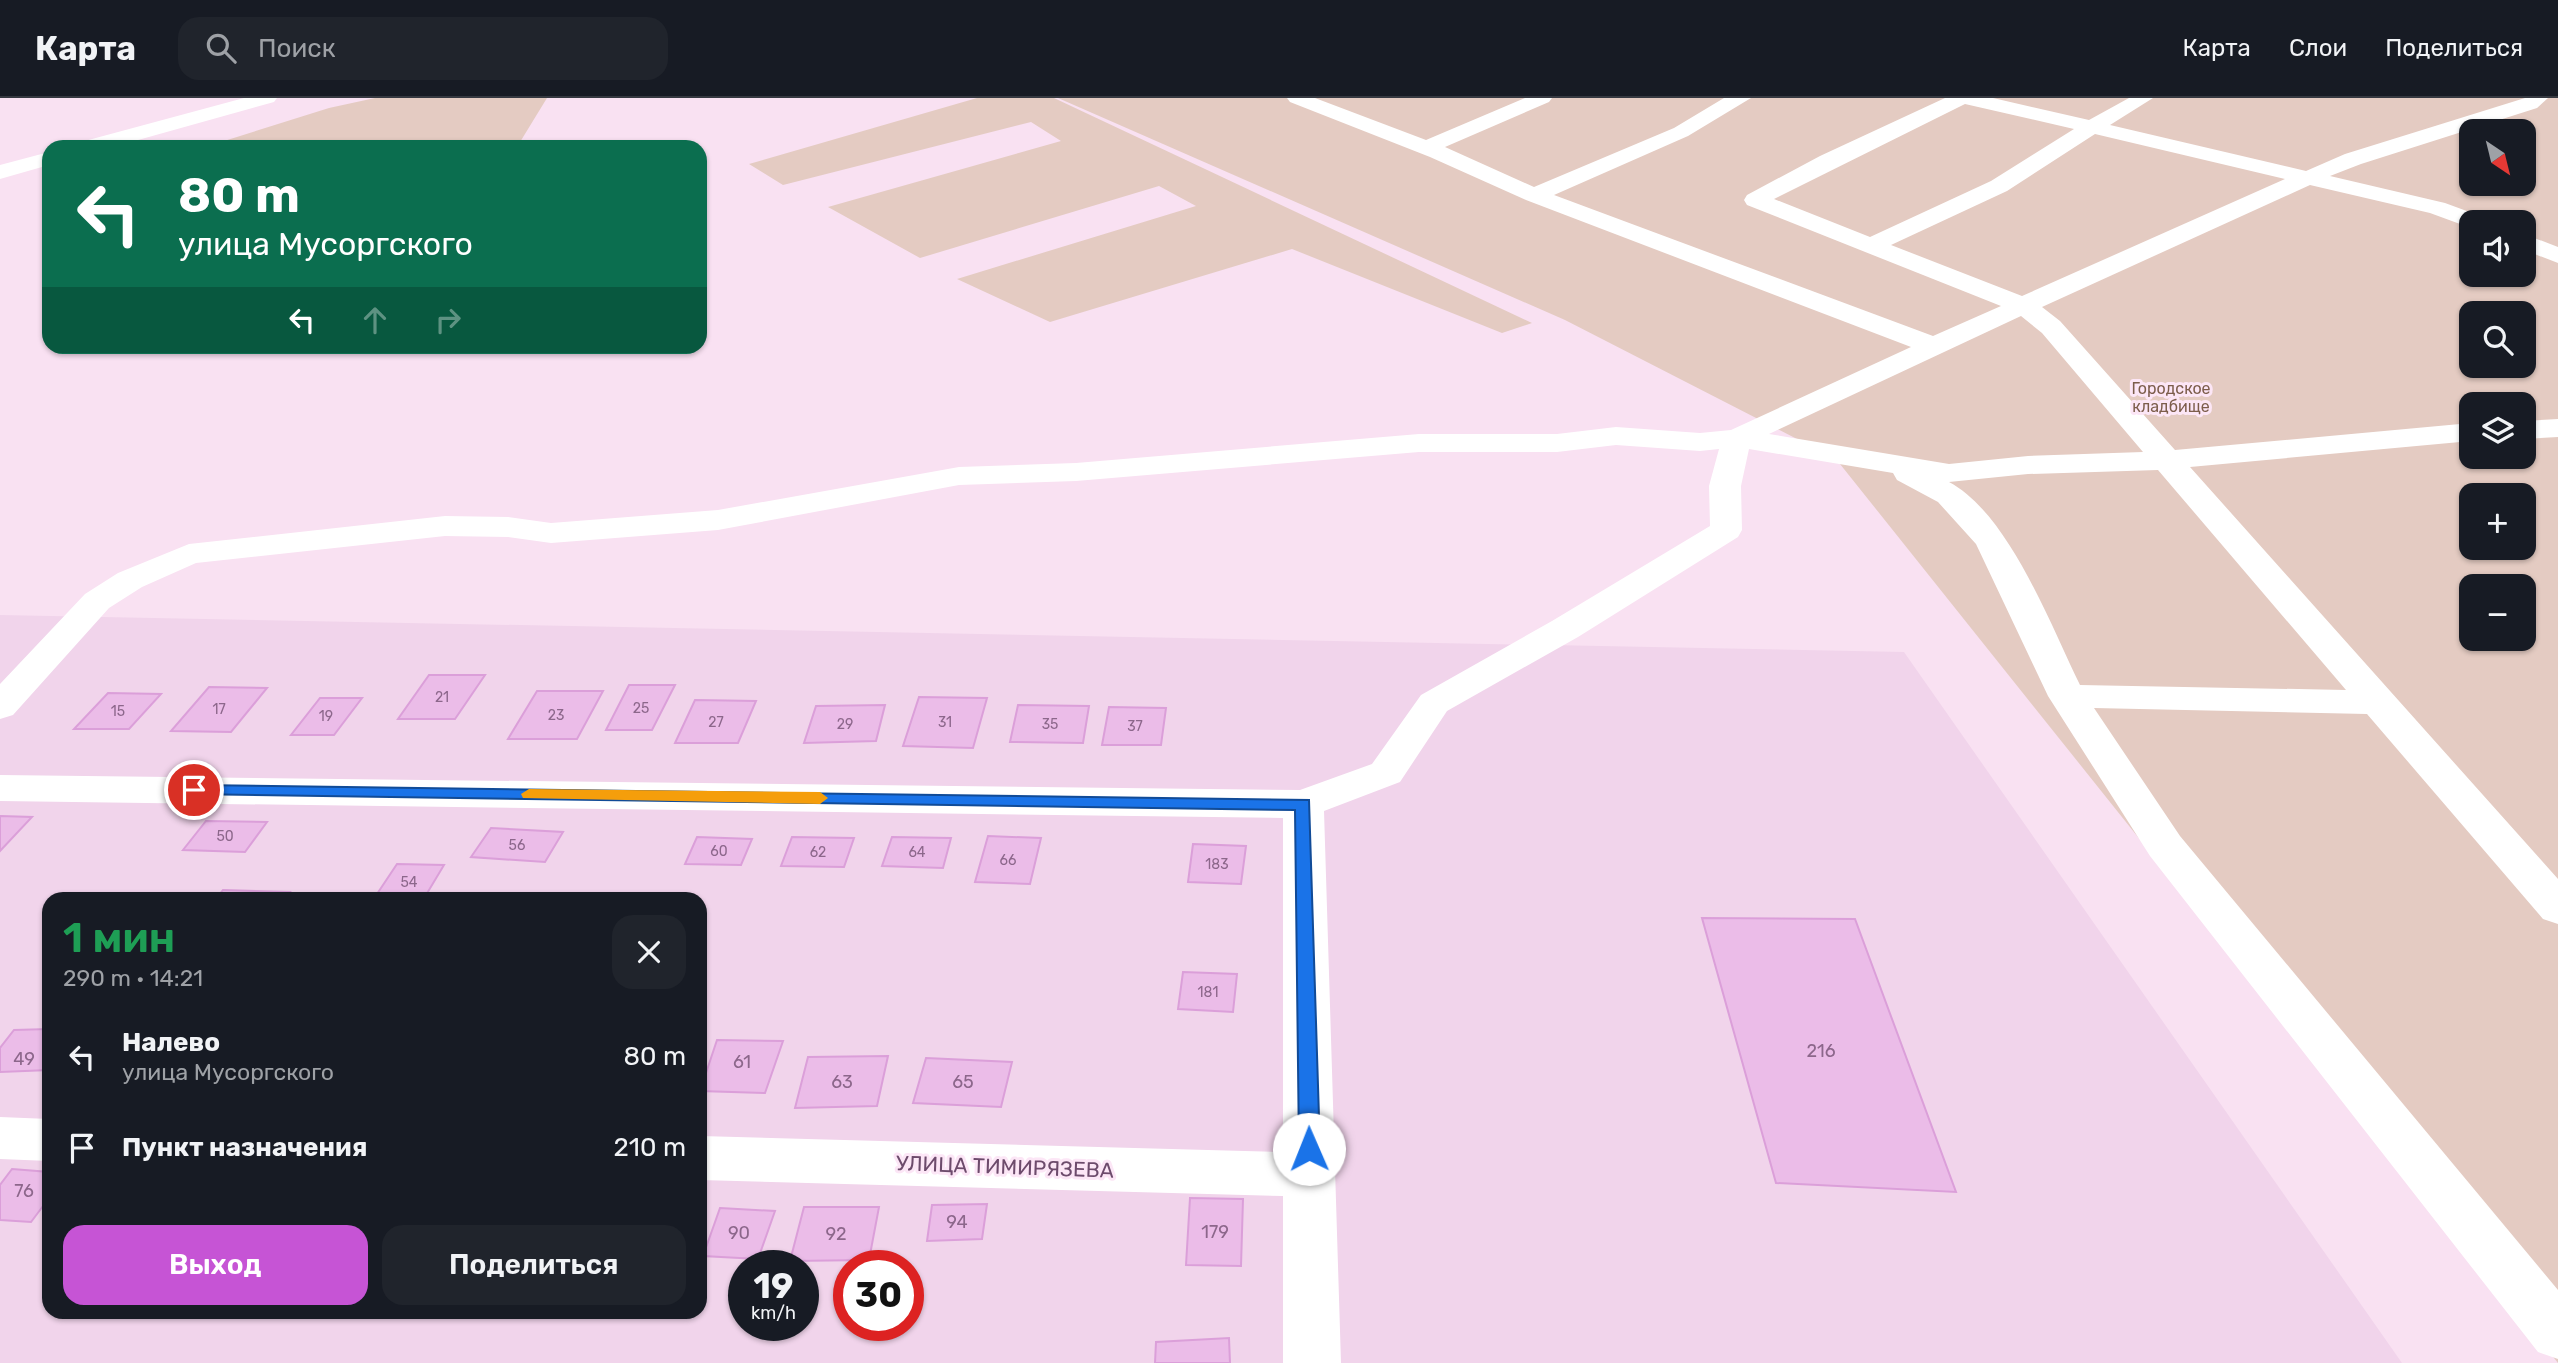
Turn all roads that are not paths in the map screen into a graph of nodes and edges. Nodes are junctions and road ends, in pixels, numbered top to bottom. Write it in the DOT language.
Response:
graph roads {
  1 [pos="267,98"];
  2 [pos="1297,98"];
  3 [pos="1542,98"];
  4 [pos="1741,98"];
  5 [pos="1961,98"];
  6 [pos="1967,98"];
  7 [pos="2143,98"];
  8 [pos="2538,98"];
  9 [pos="2093,126"];
  10 [pos="114,140"];
  11 [pos="1426,148"];
  12 [pos="42,160"];
  13 [pos="0,172"];
  14 [pos="2305,178"];
  15 [pos="1534,195"];
  16 [pos="2459,216"];
  17 [pos="2536,246"];
  18 [pos="1868,247"];
  19 [pos="2558,256"];
  20 [pos="2024,306"];
  21 [pos="1934,346"];
  22 [pos="1794,413"];
  23 [pos="2558,429"];
  24 [pos="2536,430"];
  25 [pos="2459,433"];
  26 [pos="1737,438"];
  27 [pos="2168,460"];
  28 [pos="1889,463"];
  29 [pos="2067,696"];
  30 [pos="2381,702"];
  31 [pos="0,707"];
  32 [pos="0,788"];
  33 [pos="1303,804"];
  34 [pos="2558,908"];
  35 [pos="0,1138"];
  36 [pos="42,1140"];
  37 [pos="707,1158"];
  38 [pos="1310,1175"];
  39 [pos="2558,1333"];
  40 [pos="1312,1363"];
  1 -- 10 [label="street"];
  2 -- 11 [label="street"];
  3 -- 11 [label="street"];
  4 -- 15 [label="street"];
  5 -- 18 [label="street"];
  6 -- 9 [label="street"];
  7 -- 9 [label="street"];
  8 -- 14 [label="street"];
  9 -- 14 [label="street"];
  9 -- 18 [label="street"];
  11 -- 15 [label="street"];
  12 -- 13 [label="street"];
  14 -- 16 [label="street"];
  14 -- 20 [label="street"];
  15 -- 21 [label="street"];
  17 -- 19 [label="street"];
  18 -- 20 [label="street"];
  20 -- 21 [label="street"];
  20 -- 27 [label="street"];
  21 -- 22 [label="street"];
  22 -- 26 [label="street"];
  22 -- 28 [label="street"];
  23 -- 24 [label="street"];
  25 -- 27 [label="street"];
  26 -- 28 [label="street"];
  26 -- 31 [label="street"];
  26 -- 33 [label="street"];
  27 -- 28 [label="street"];
  27 -- 30 [label="street"];
  28 -- 29 [label="street"];
  29 -- 30 [label="street"];
  29 -- 39 [label="street"];
  30 -- 34 [label="street"];
  32 -- 33 [label="street"];
  33 -- 38 [label="street"];
  35 -- 36 [label="street"];
  37 -- 38 [label="street, УЛИЦА ТИМИРЯЗЕВА"];
  38 -- 40 [label="street"];
}
